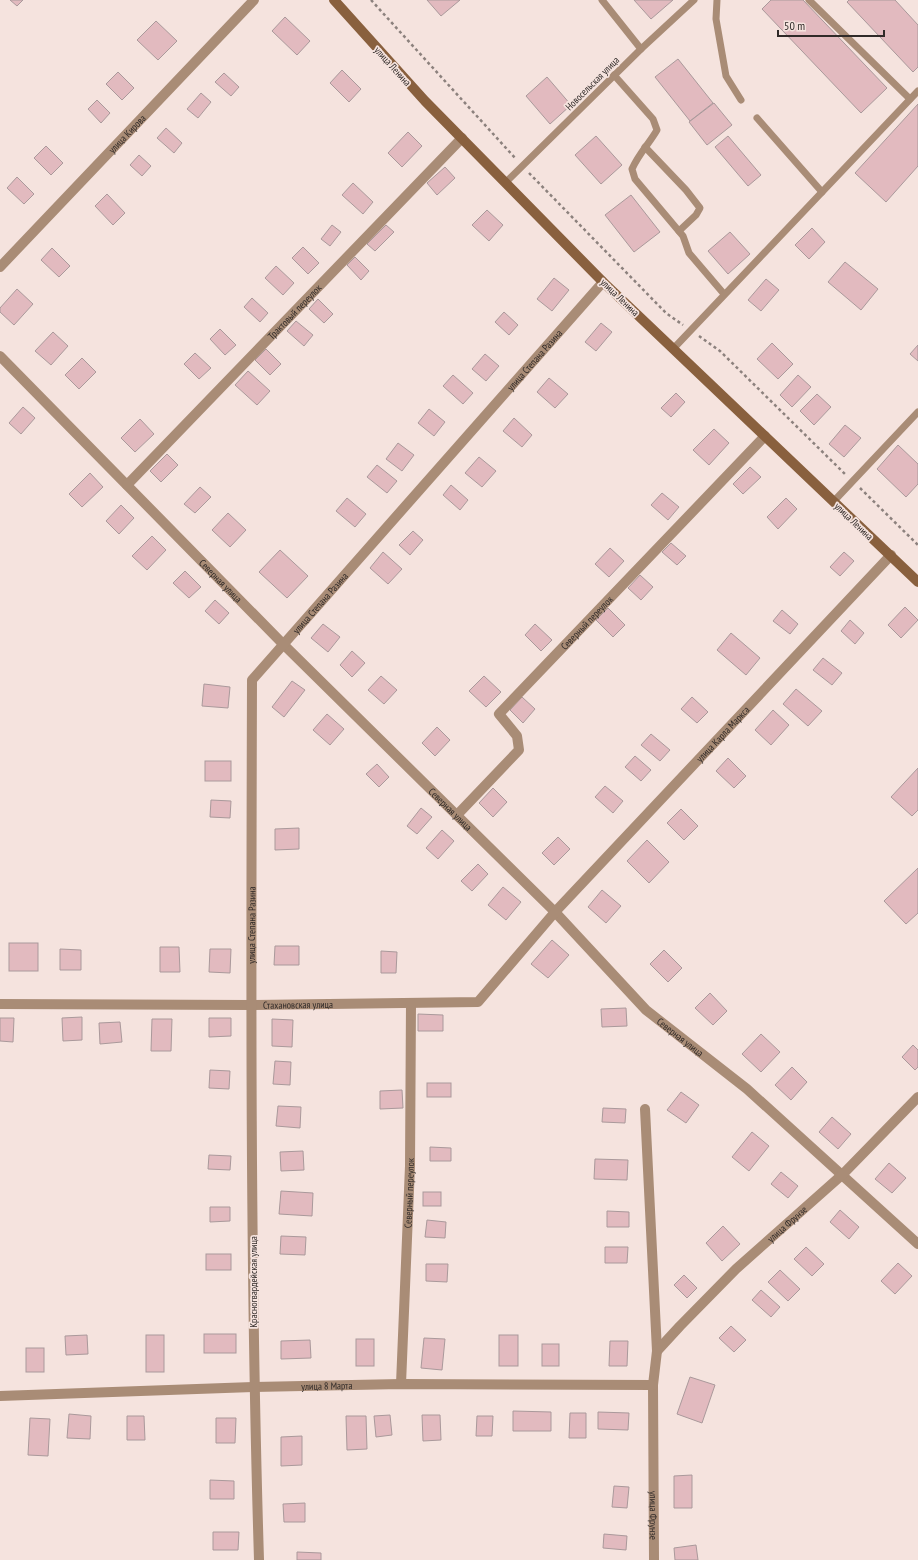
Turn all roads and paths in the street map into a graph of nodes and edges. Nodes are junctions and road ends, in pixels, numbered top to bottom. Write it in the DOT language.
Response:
graph roads {
  1 [pos="254,0"];
  2 [pos="334,0"];
  3 [pos="371,0"];
  4 [pos="602,0"];
  5 [pos="694,0"];
  6 [pos="717,0"];
  7 [pos="809,0"];
  8 [pos="641,49"];
  9 [pos="614,75"];
  10 [pos="918,91"];
  11 [pos="910,99"];
  12 [pos="741,100"];
  13 [pos="757,118"];
  14 [pos="462,138"];
  15 [pos="645,147"];
  16 [pos="522,166"];
  17 [pos="505,183"];
  18 [pos="822,192"];
  19 [pos="679,231"];
  20 [pos="0,267"];
  21 [pos="603,282"];
  22 [pos="724,294"];
  23 [pos="690,330"];
  24 [pos="673,348"];
  25 [pos="0,356"];
  26 [pos="918,412"];
  27 [pos="765,436"];
  28 [pos="853,481"];
  29 [pos="127,485"];
  30 [pos="834,501"];
  31 [pos="918,545"];
  32 [pos="891,555"];
  33 [pos="918,582"];
  34 [pos="283,644"];
  35 [pos="457,815"];
  36 [pos="555,912"];
  37 [pos="411,1003"];
  38 [pos="0,1004"];
  39 [pos="251,1004"];
  40 [pos="918,1097"];
  41 [pos="646,1109"];
  42 [pos="843,1174"];
  43 [pos="918,1244"];
  44 [pos="657,1351"];
  45 [pos="401,1384"];
  46 [pos="653,1385"];
  47 [pos="254,1387"];
  48 [pos="0,1396"];
  49 [pos="258,1560"];
  50 [pos="654,1560"];
  1 -- 20 [label="street, улица Кирова"];
  2 -- 14 [label="main road, улица Ленина"];
  3 -- 16 [label="path"];
  4 -- 8 [label="lane"];
  5 -- 8 [label="lane, Новосельская улица"];
  6 -- 12 [label="lane"];
  7 -- 11 [label="lane"];
  8 -- 9 [label="lane, Новосельская улица"];
  9 -- 15 [label="lane"];
  9 -- 16 [label="lane, Новосельская улица"];
  10 -- 11 [label="lane"];
  11 -- 18 [label="lane"];
  13 -- 18 [label="lane"];
  14 -- 17 [label="main road, улица Ленина"];
  14 -- 29 [label="street, Трактовый переулок"];
  15 -- 19 [label="lane"];
  15 -- 19 [label="lane"];
  16 -- 17 [label="lane, Новосельская улица"];
  16 -- 23 [label="path"];
  17 -- 21 [label="main road, улица Ленина"];
  18 -- 22 [label="lane"];
  19 -- 22 [label="lane"];
  21 -- 24 [label="main road, улица Ленина"];
  21 -- 34 [label="street, улица Степана Разина"];
  22 -- 23 [label="lane"];
  23 -- 24 [label="lane"];
  23 -- 28 [label="path"];
  24 -- 27 [label="main road, улица Ленина"];
  25 -- 29 [label="street, Северная улица"];
  26 -- 28 [label="lane"];
  27 -- 30 [label="main road, улица Ленина"];
  27 -- 35 [label="street, Северный переулок"];
  28 -- 30 [label="lane"];
  28 -- 31 [label="path"];
  29 -- 34 [label="street, Северная улица"];
  30 -- 32 [label="main road, улица Ленина"];
  32 -- 33 [label="main road, улица Ленина"];
  32 -- 36 [label="street, улица Карла Маркса"];
  34 -- 35 [label="street, Северная улица"];
  34 -- 39 [label="street, улица Степана Разина"];
  35 -- 36 [label="street, Северная улица"];
  36 -- 37 [label="street, Стахановская улица"];
  36 -- 42 [label="street, Северная улица"];
  37 -- 39 [label="street, Стахановская улица"];
  37 -- 45 [label="street, Северный переулок"];
  38 -- 39 [label="street, Стахановская улица"];
  39 -- 47 [label="street, Красногвардейская улица"];
  40 -- 42 [label="street, улица Фрунзе"];
  41 -- 44 [label="street, улица Фрунзе"];
  42 -- 43 [label="street, Северная улица"];
  42 -- 44 [label="street, улица Фрунзе"];
  44 -- 46 [label="street, улица Фрунзе"];
  45 -- 46 [label="street, улица 8 Марта"];
  45 -- 47 [label="street, улица 8 Марта"];
  46 -- 50 [label="street, улица Фрунзе"];
  47 -- 48 [label="street, улица 8 Марта"];
  47 -- 49 [label="street, Красногвардейская улица"];
}
